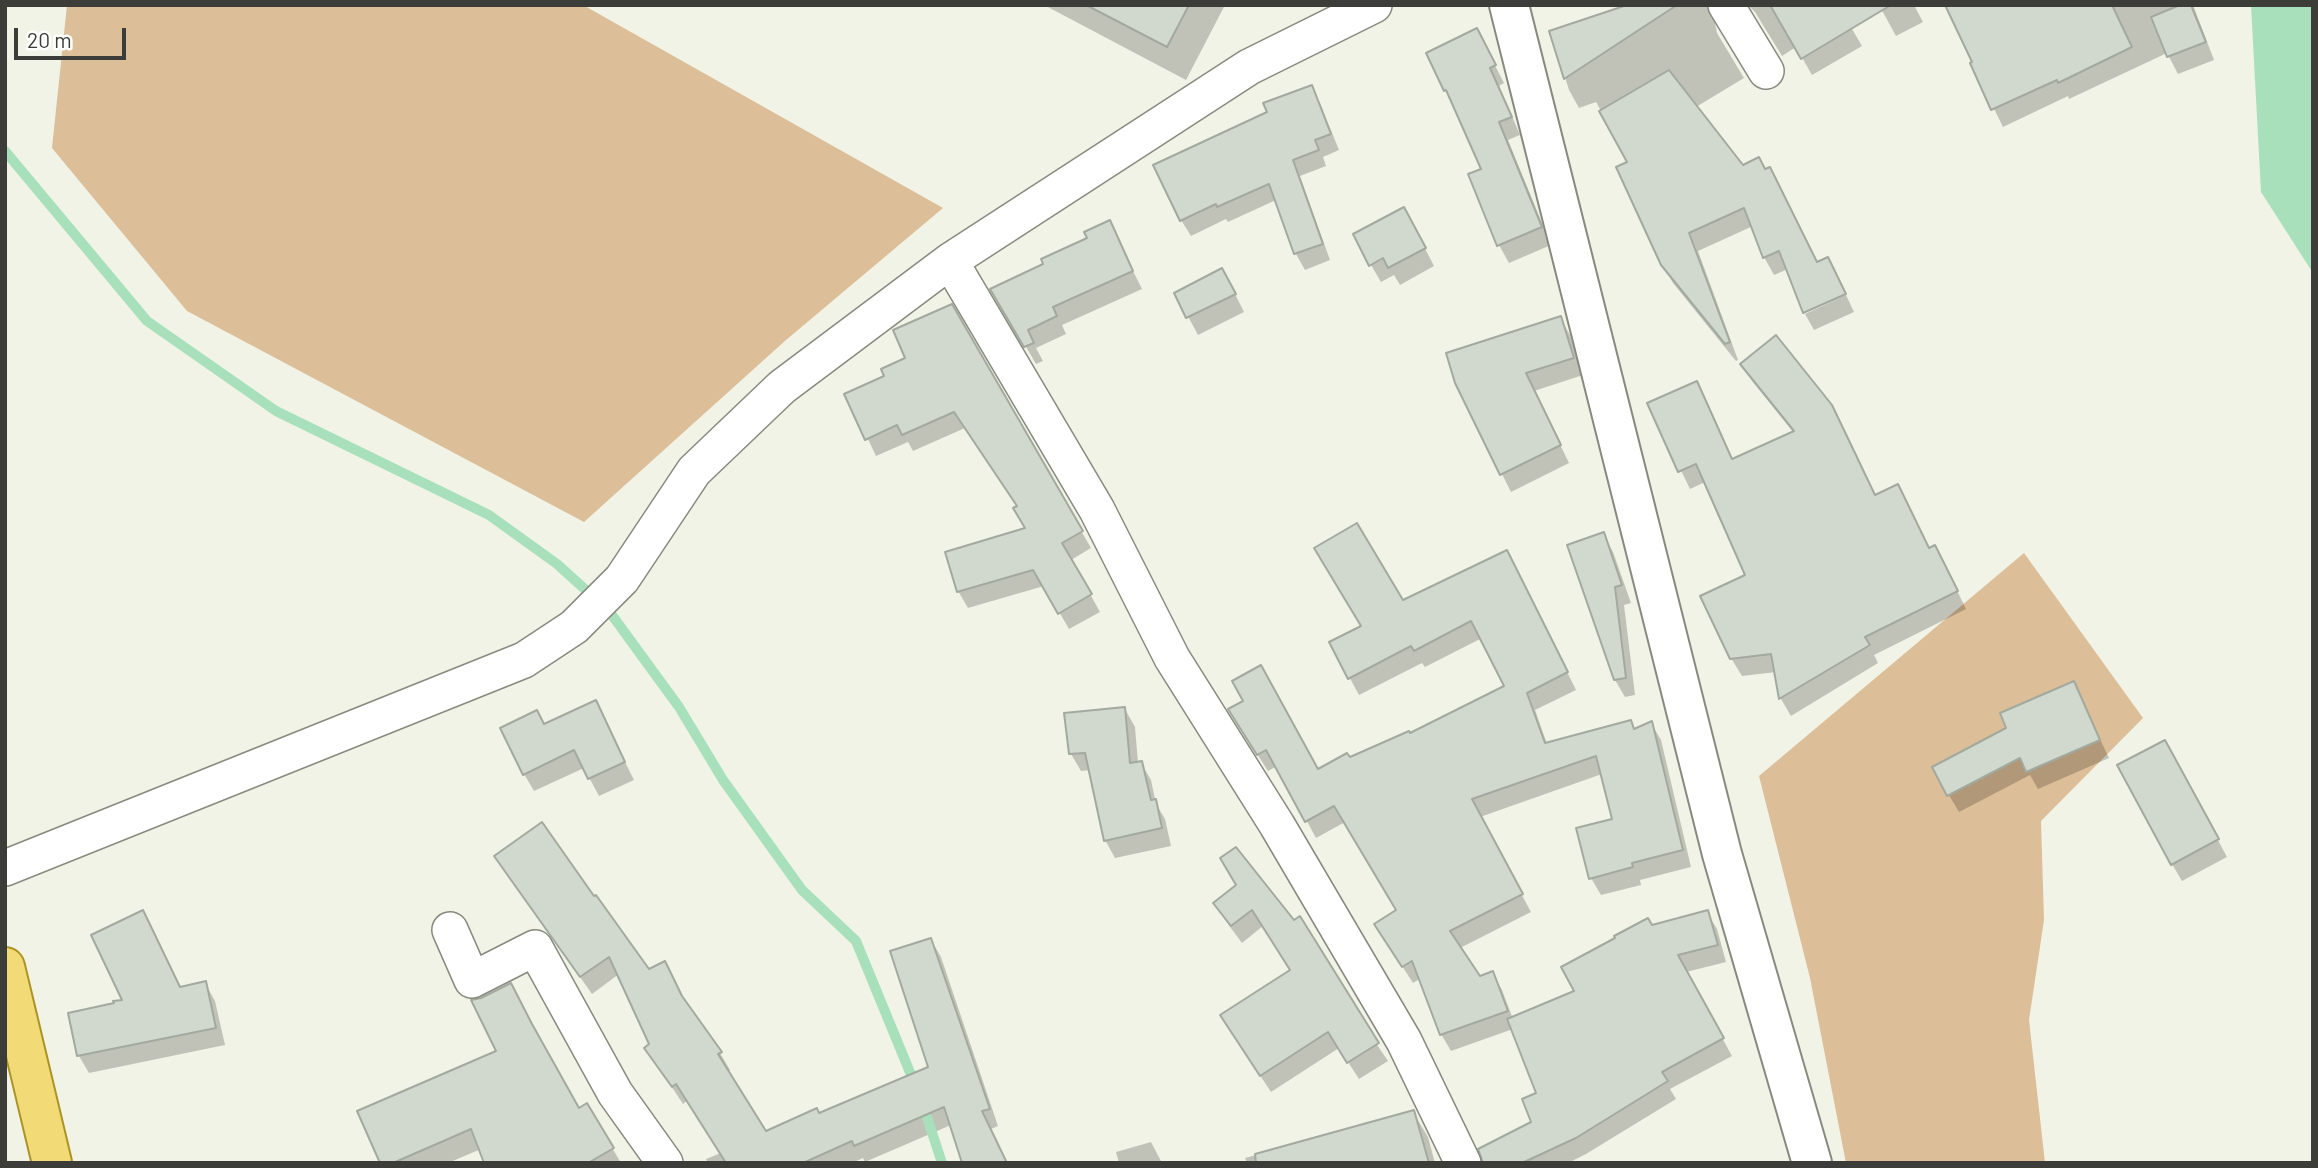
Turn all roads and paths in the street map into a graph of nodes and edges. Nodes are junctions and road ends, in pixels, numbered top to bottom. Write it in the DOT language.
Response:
graph roads {
  1 [pos="1374,5"];
  2 [pos="1509,5"];
  3 [pos="1726,5"];
  4 [pos="1766,71"];
  5 [pos="950,261"];
  6 [pos="5,867"];
  7 [pos="450,930"];
  8 [pos="5,967"];
  9 [pos="52,1163"];
  10 [pos="666,1163"];
  11 [pos="1463,1163"];
  12 [pos="1812,1163"];
  1 -- 5 [label="street"];
  2 -- 12 [label="street"];
  3 -- 4 [label="street"];
  5 -- 6 [label="street"];
  5 -- 11 [label="street"];
  7 -- 10 [label="street"];
  8 -- 9 [label="main road"];
}
